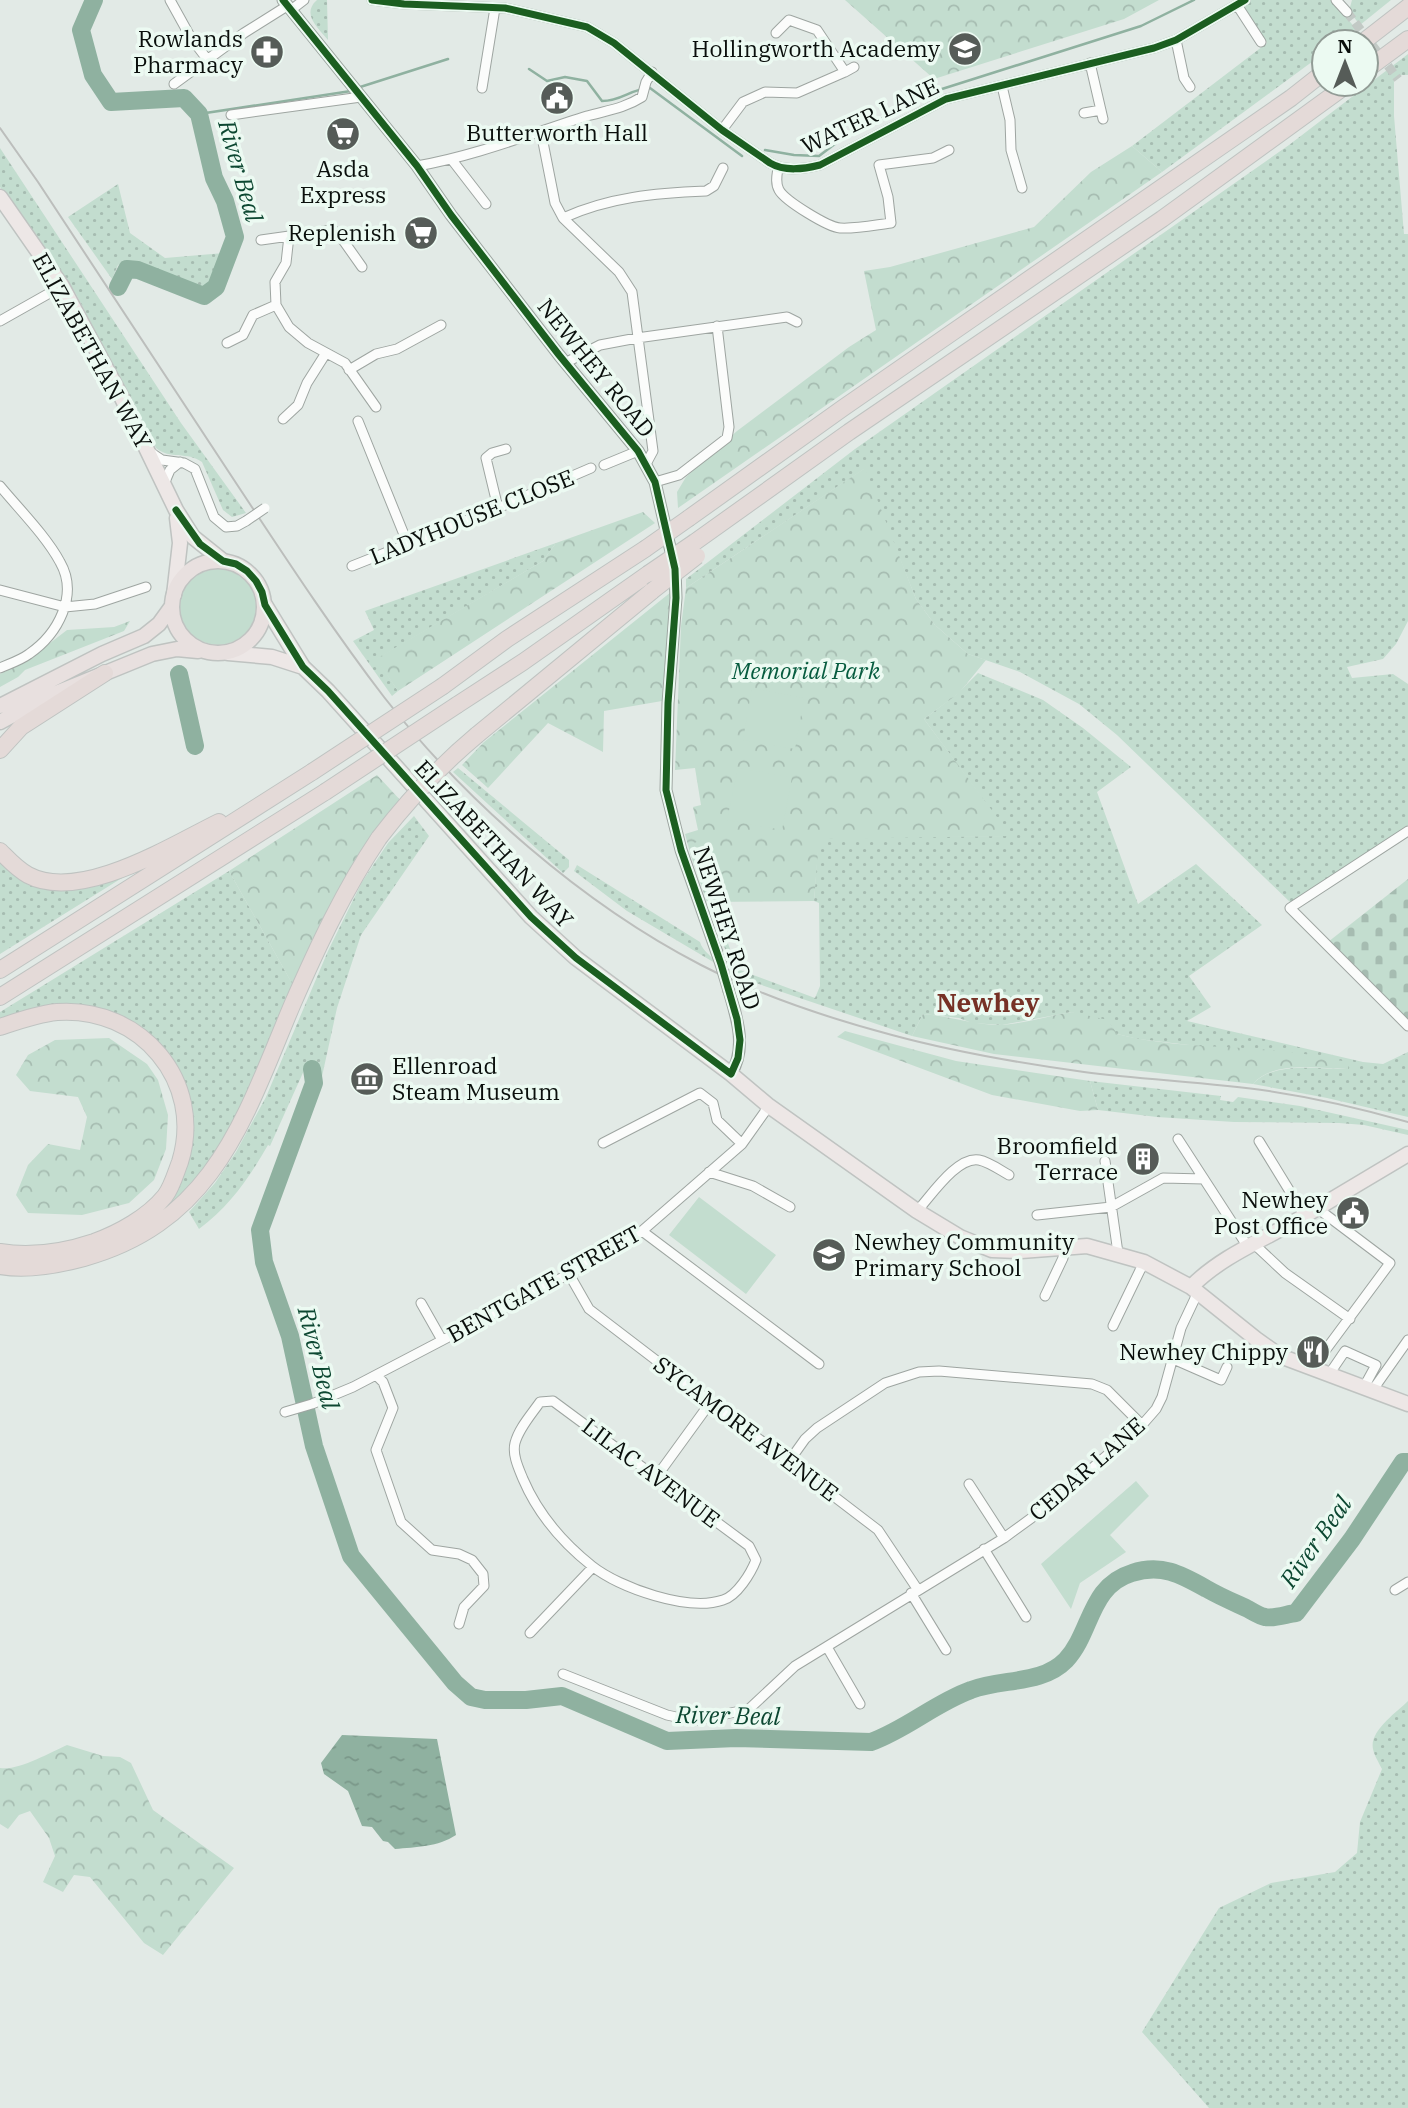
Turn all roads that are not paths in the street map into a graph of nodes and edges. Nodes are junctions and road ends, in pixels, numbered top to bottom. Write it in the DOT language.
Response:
graph roads {
  1 [pos="170,0"];
  2 [pos="304,0"];
  3 [pos="372,0"];
  4 [pos="1336,0"];
  5 [pos="1241,2"];
  6 [pos="478,4"];
  7 [pos="287,5"];
  8 [pos="1408,7"];
  9 [pos="495,8"];
  10 [pos="1347,12"];
  11 [pos="1380,29"];
  12 [pos="776,33"];
  13 [pos="1408,39"];
  14 [pos="1176,40"];
  15 [pos="1261,42"];
  16 [pos="207,59"];
  17 [pos="1380,60"];
  18 [pos="1090,63"];
  19 [pos="854,67"];
  20 [pos="652,72"];
  21 [pos="845,72"];
  22 [pos="1310,83"];
  23 [pos="174,84"];
  24 [pos="1002,86"];
  25 [pos="1190,87"];
  26 [pos="482,88"];
  27 [pos="357,93"];
  28 [pos="1329,98"];
  29 [pos="1084,113"];
  30 [pos="231,115"];
  31 [pos="722,130"];
  32 [pos="541,132"];
  33 [pos="949,150"];
  34 [pos="452,160"];
  35 [pos="417,166"];
  36 [pos="723,168"];
  37 [pos="778,168"];
  38 [pos="1022,188"];
  39 [pos="0,197"];
  40 [pos="486,204"];
  41 [pos="563,218"];
  42 [pos="289,236"];
  43 [pos="261,240"];
  44 [pos="362,267"];
  45 [pos="62,286"];
  46 [pos="276,305"];
  47 [pos="0,321"];
  48 [pos="797,322"];
  49 [pos="441,325"];
  50 [pos="717,326"];
  51 [pos="637,338"];
  52 [pos="227,343"];
  53 [pos="326,353"];
  54 [pos="565,363"];
  55 [pos="349,370"];
  56 [pos="376,407"];
  57 [pos="283,419"];
  58 [pos="358,421"];
  59 [pos="146,448"];
  60 [pos="506,449"];
  61 [pos="638,451"];
  62 [pos="180,462"];
  63 [pos="646,464"];
  64 [pos="604,465"];
  65 [pos="591,468"];
  66 [pos="655,482"];
  67 [pos="164,484"];
  68 [pos="0,486"];
  69 [pos="265,508"];
  70 [pos="498,508"];
  71 [pos="176,510"];
  72 [pos="407,542"];
  73 [pos="223,561"];
  74 [pos="352,566"];
  75 [pos="650,583"];
  76 [pos="146,587"];
  77 [pos="0,590"];
  78 [pos="173,600"];
  79 [pos="265,605"];
  80 [pos="65,607"];
  81 [pos="203,651"];
  82 [pos="228,653"];
  83 [pos="303,667"];
  84 [pos="0,668"];
  85 [pos="105,673"];
  86 [pos="0,706"];
  87 [pos="0,722"];
  88 [pos="1,747"];
  89 [pos="293,785"];
  90 [pos="1408,831"];
  91 [pos="0,851"];
  92 [pos="0,970"];
  93 [pos="0,997"];
  94 [pos="1408,1026"];
  95 [pos="0,1027"];
  96 [pos="731,1074"];
  97 [pos="769,1107"];
  98 [pos="1178,1139"];
  99 [pos="1259,1141"];
  100 [pos="603,1143"];
  101 [pos="742,1144"];
  102 [pos="1408,1154"];
  103 [pos="1105,1161"];
  104 [pos="709,1172"];
  105 [pos="1009,1175"];
  106 [pos="1204,1179"];
  107 [pos="790,1207"];
  108 [pos="1111,1207"];
  109 [pos="917,1211"];
  110 [pos="1311,1212"];
  111 [pos="1037,1215"];
  112 [pos="642,1231"];
  113 [pos="1251,1245"];
  114 [pos="1065,1246"];
  115 [pos="0,1252"];
  116 [pos="1118,1253"];
  117 [pos="1144,1262"];
  118 [pos="0,1266"];
  119 [pos="569,1274"];
  120 [pos="1194,1290"];
  121 [pos="1045,1296"];
  122 [pos="421,1303"];
  123 [pos="1350,1319"];
  124 [pos="1112,1326"];
  125 [pos="442,1340"];
  126 [pos="1408,1340"];
  127 [pos="1173,1359"];
  128 [pos="819,1364"];
  129 [pos="1227,1367"];
  130 [pos="1313,1367"];
  131 [pos="1330,1373"];
  132 [pos="376,1375"];
  133 [pos="1368,1389"];
  134 [pos="710,1403"];
  135 [pos="1408,1404"];
  136 [pos="285,1412"];
  137 [pos="1142,1425"];
  138 [pos="790,1460"];
  139 [pos="657,1476"];
  140 [pos="969,1484"];
  141 [pos="1004,1538"];
  142 [pos="984,1549"];
  143 [pos="593,1567"];
  144 [pos="1408,1582"];
  145 [pos="1395,1590"];
  146 [pos="914,1592"];
  147 [pos="1026,1617"];
  148 [pos="459,1624"];
  149 [pos="530,1633"];
  150 [pos="827,1647"];
  151 [pos="946,1650"];
  152 [pos="563,1674"];
  153 [pos="860,1704"];
  1 -- 16 [label="street"];
  2 -- 7 [label="street"];
  3 -- 6 [label="street, WATER LANE"];
  4 -- 10 [label="street"];
  5 -- 14 [label="street, WATER LANE"];
  5 -- 15 [label="street"];
  6 -- 9 [label="street, WATER LANE"];
  7 -- 16 [label="street"];
  7 -- 27 [label="street, NEWHEY ROAD"];
  8 -- 11 [label="highway"];
  9 -- 20 [label="street, WATER LANE"];
  9 -- 26 [label="street"];
  12 -- 21 [label="street"];
  13 -- 17 [label="highway"];
  14 -- 18 [label="street, WATER LANE"];
  14 -- 25 [label="street"];
  16 -- 23 [label="street"];
  18 -- 24 [label="street, WATER LANE"];
  18 -- 29 [label="street"];
  19 -- 21 [label="street"];
  20 -- 31 [label="street, WATER LANE"];
  20 -- 32 [label="street"];
  21 -- 31 [label="street"];
  22 -- 89 [label="highway, bridge"];
  24 -- 37 [label="street, WATER LANE"];
  24 -- 38 [label="street"];
  27 -- 30 [label="street"];
  27 -- 35 [label="street, NEWHEY ROAD"];
  28 -- 75 [label="highway, bridge"];
  31 -- 37 [label="street, WATER LANE"];
  32 -- 34 [label="street"];
  32 -- 41 [label="street"];
  33 -- 37 [label="street"];
  34 -- 35 [label="street"];
  34 -- 40 [label="street"];
  35 -- 54 [label="street, NEWHEY ROAD"];
  36 -- 41 [label="street"];
  39 -- 45 [label="main road, ELIZABETHAN WAY"];
  41 -- 51 [label="street"];
  42 -- 43 [label="street"];
  42 -- 44 [label="street"];
  42 -- 46 [label="street"];
  45 -- 47 [label="street"];
  45 -- 59 [label="main road, ELIZABETHAN WAY"];
  46 -- 52 [label="street"];
  46 -- 53 [label="street"];
  48 -- 50 [label="street"];
  49 -- 55 [label="street"];
  50 -- 51 [label="street"];
  50 -- 66 [label="street"];
  51 -- 54 [label="street"];
  51 -- 63 [label="street"];
  53 -- 55 [label="street"];
  53 -- 57 [label="street"];
  54 -- 61 [label="street, NEWHEY ROAD"];
  55 -- 56 [label="street"];
  58 -- 72 [label="street"];
  59 -- 62 [label="street"];
  59 -- 67 [label="main road, ELIZABETHAN WAY"];
  60 -- 70 [label="street"];
  61 -- 63 [label="street, NEWHEY ROAD"];
  61 -- 64 [label="street"];
  62 -- 67 [label="street"];
  62 -- 69 [label="street, bridge"];
  63 -- 66 [label="street, NEWHEY ROAD"];
  65 -- 70 [label="street, LADYHOUSE CLOSE"];
  66 -- 96 [label="street, NEWHEY ROAD, bridge"];
  67 -- 71 [label="main road, ELIZABETHAN WAY"];
  68 -- 80 [label="street"];
  70 -- 72 [label="street, LADYHOUSE CLOSE"];
  71 -- 73 [label="main road, ELIZABETHAN WAY"];
  71 -- 78 [label="main road, ELIZABETHAN WAY"];
  72 -- 74 [label="street, LADYHOUSE CLOSE"];
  73 -- 78 [label="highway"];
  73 -- 79 [label="highway"];
  75 -- 93 [label="highway, bridge"];
  75 -- 118 [label="highway, bridge"];
  76 -- 80 [label="street"];
  77 -- 80 [label="street"];
  78 -- 81 [label="highway"];
  78 -- 86 [label="highway"];
  79 -- 82 [label="highway"];
  79 -- 83 [label="main road, ELIZABETHAN WAY"];
  80 -- 84 [label="street"];
  81 -- 82 [label="highway"];
  81 -- 85 [label="highway"];
  82 -- 83 [label="main road, ELIZABETHAN WAY"];
  83 -- 96 [label="main road, ELIZABETHAN WAY"];
  85 -- 87 [label="highway"];
  85 -- 88 [label="highway"];
  89 -- 91 [label="highway"];
  89 -- 92 [label="highway"];
  90 -- 94 [label="street"];
  95 -- 115 [label="highway"];
  96 -- 97 [label="main road"];
  97 -- 101 [label="street, BENTGATE STREET"];
  97 -- 109 [label="main road"];
  98 -- 106 [label="street"];
  99 -- 110 [label="street"];
  100 -- 101 [label="street"];
  101 -- 104 [label="street, BENTGATE STREET"];
  102 -- 110 [label="main road"];
  103 -- 108 [label="street"];
  104 -- 107 [label="street"];
  104 -- 112 [label="street, BENTGATE STREET"];
  105 -- 109 [label="street"];
  106 -- 108 [label="street"];
  106 -- 113 [label="street"];
  108 -- 111 [label="street"];
  108 -- 116 [label="street"];
  109 -- 114 [label="main road"];
  110 -- 113 [label="main road"];
  110 -- 123 [label="street"];
  112 -- 119 [label="street, BENTGATE STREET"];
  112 -- 128 [label="street"];
  113 -- 120 [label="main road"];
  113 -- 123 [label="street"];
  114 -- 116 [label="main road"];
  114 -- 121 [label="street"];
  116 -- 117 [label="main road"];
  117 -- 120 [label="main road"];
  117 -- 124 [label="street"];
  119 -- 125 [label="street, BENTGATE STREET"];
  119 -- 134 [label="street, SYCAMORE AVENUE"];
  120 -- 127 [label="street, CEDAR LANE"];
  120 -- 130 [label="main road"];
  122 -- 125 [label="street"];
  123 -- 130 [label="street"];
  125 -- 132 [label="street, BENTGATE STREET"];
  126 -- 133 [label="street"];
  127 -- 129 [label="street"];
  127 -- 137 [label="street, CEDAR LANE"];
  130 -- 131 [label="main road"];
  131 -- 133 [label="main road"];
  131 -- 133 [label="street"];
  132 -- 136 [label="street, BENTGATE STREET"];
  132 -- 148 [label="street"];
  133 -- 135 [label="main road"];
  134 -- 138 [label="street, SYCAMORE AVENUE"];
  134 -- 139 [label="street"];
  137 -- 138 [label="street"];
  137 -- 141 [label="street, CEDAR LANE"];
  138 -- 146 [label="street, SYCAMORE AVENUE"];
  139 -- 143 [label="street, LILAC AVENUE"];
  139 -- 143 [label="street, LILAC AVENUE"];
  140 -- 141 [label="street"];
  141 -- 142 [label="street, CEDAR LANE"];
  142 -- 146 [label="street, CEDAR LANE"];
  142 -- 147 [label="street"];
  143 -- 149 [label="street"];
  144 -- 145 [label="street"];
  146 -- 150 [label="street, CEDAR LANE"];
  146 -- 151 [label="street, SYCAMORE AVENUE"];
  150 -- 152 [label="street, CEDAR LANE"];
  150 -- 153 [label="street"];
}
